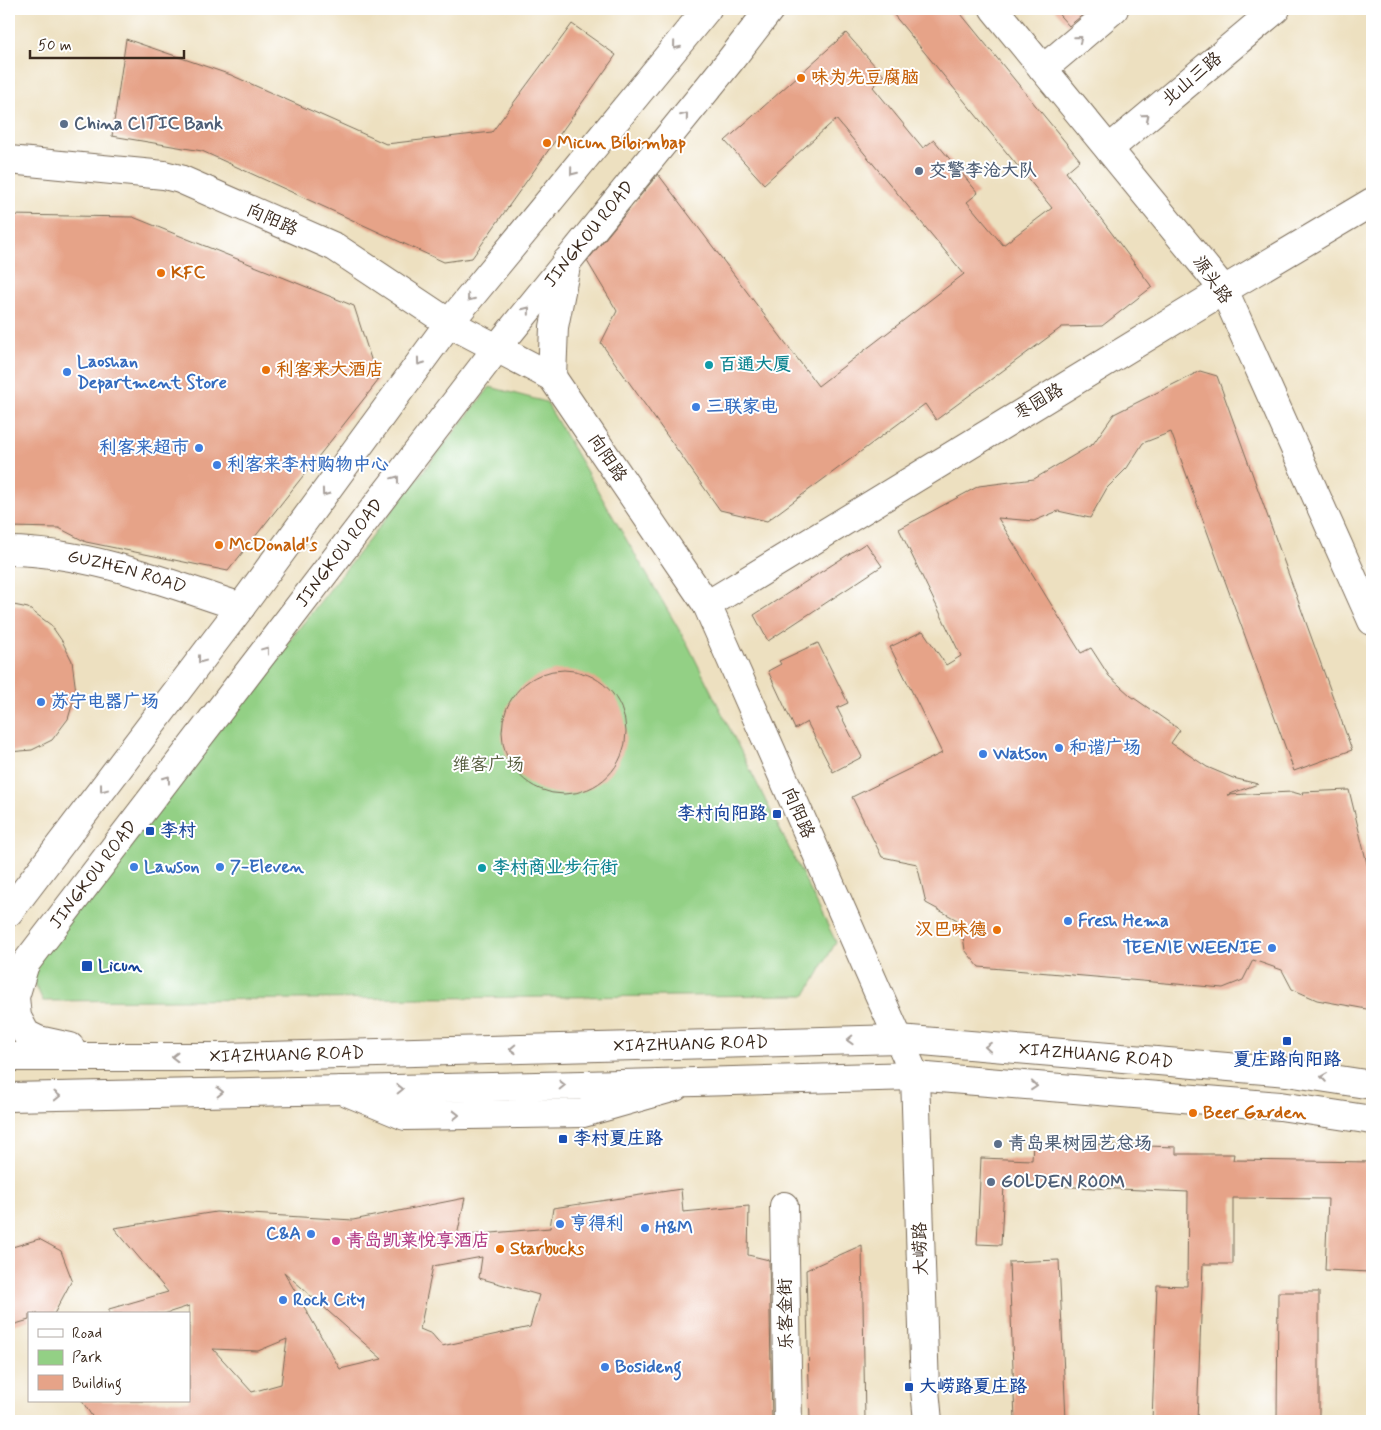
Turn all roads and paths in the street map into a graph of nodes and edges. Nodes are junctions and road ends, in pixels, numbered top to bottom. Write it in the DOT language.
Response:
graph roads {
  1 [pos="707,9"];
  2 [pos="770,9"];
  3 [pos="994,9"];
  4 [pos="1114,9"];
  5 [pos="1276,9"];
  6 [pos="1043,69"];
  7 [pos="1109,149"];
  8 [pos="9,160"];
  9 [pos="1372,202"];
  10 [pos="567,261"];
  11 [pos="1224,290"];
  12 [pos="449,323"];
  13 [pos="497,348"];
  14 [pos="552,377"];
  15 [pos="9,551"];
  16 [pos="707,605"];
  17 [pos="241,607"];
  18 [pos="1372,622"];
  19 [pos="9,912"];
  20 [pos="16,975"];
  21 [pos="899,1039"];
  22 [pos="9,1057"];
  23 [pos="102,1057"];
  24 [pos="915,1076"];
  25 [pos="1372,1085"];
  26 [pos="9,1097"];
  27 [pos="1372,1120"];
  28 [pos="784,1206"];
  29 [pos="788,1421"];
  30 [pos="928,1421"];
  1 -- 12 [label="main road, one-way"];
  10 -- 2 [label="main road, JINGKOU ROAD, one-way"];
  3 -- 6 [label="main road, 源头路"];
  6 -- 4 [label="main road, one-way"];
  7 -- 5 [label="main road, 北山三路, one-way"];
  6 -- 7 [label="main road, 源头路"];
  7 -- 11 [label="main road, 源头路"];
  8 -- 12 [label="main road, 向阳路"];
  9 -- 11 [label="main road, 枣园路"];
  13 -- 10 [label="main road, JINGKOU ROAD, one-way"];
  10 -- 14 [label="main road"];
  11 -- 16 [label="main road, 枣园路"];
  11 -- 18 [label="main road, 源头路"];
  12 -- 13 [label="main road, 向阳路"];
  12 -- 17 [label="main road, one-way"];
  13 -- 14 [label="main road, 向阳路"];
  20 -- 13 [label="main road, JINGKOU ROAD, one-way"];
  14 -- 16 [label="main road, 向阳路"];
  15 -- 17 [label="main road, GUZHEN ROAD"];
  16 -- 21 [label="main road, 向阳路"];
  17 -- 19 [label="main road, one-way"];
  20 -- 23 [label="main road"];
  21 -- 23 [label="main road, XIAZHUANG ROAD, one-way"];
  21 -- 24 [label="main road, 向阳路"];
  25 -- 21 [label="main road, XIAZHUANG ROAD, one-way"];
  22 -- 23 [label="main road, XIAZHUANG ROAD"];
  26 -- 24 [label="main road, XIAZHUANG ROAD, one-way"];
  24 -- 27 [label="main road, XIAZHUANG ROAD, one-way"];
  24 -- 30 [label="main road, 大崂路"];
  28 -- 29 [label="main road, 乐客金街"];
}
